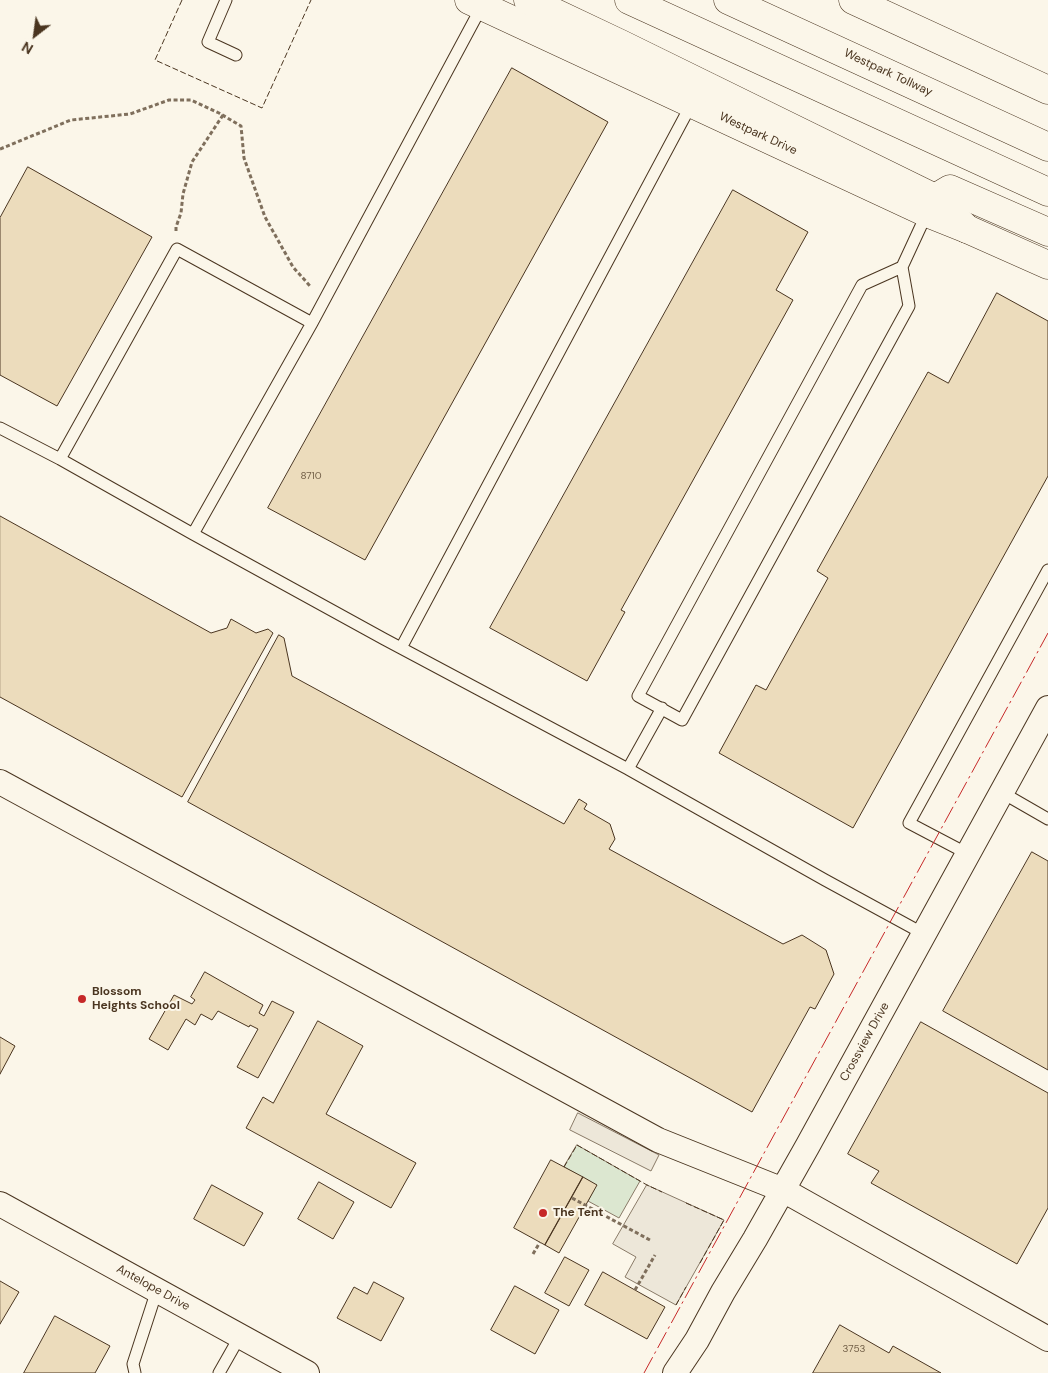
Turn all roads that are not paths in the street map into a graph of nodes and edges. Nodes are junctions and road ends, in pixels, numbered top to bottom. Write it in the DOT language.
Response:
graph roads {
  1 [pos="226,0"];
  2 [pos="528,0"];
  3 [pos="629,0"];
  4 [pos="728,0"];
  5 [pos="853,0"];
  6 [pos="476,3"];
  7 [pos="236,55"];
  8 [pos="1048,90"];
  9 [pos="692,103"];
  10 [pos="1048,147"];
  11 [pos="1048,192"];
  12 [pos="931,205"];
  13 [pos="1048,232"];
  14 [pos="1048,264"];
  15 [pos="902,267"];
  16 [pos="312,323"];
  17 [pos="0,428"];
  18 [pos="60,459"];
  19 [pos="193,534"];
  20 [pos="1048,570"];
  21 [pos="401,648"];
  22 [pos="662,708"];
  23 [pos="1048,708"];
  24 [pos="628,769"];
  25 [pos="0,782"];
  26 [pos="1001,792"];
  27 [pos="1048,818"];
  28 [pos="968,854"];
  29 [pos="924,934"];
  30 [pos="783,1190"];
  31 [pos="0,1204"];
  32 [pos="156,1290"];
  33 [pos="240,1336"];
  34 [pos="1048,1339"];
  35 [pos="136,1373"];
  36 [pos="219,1373"];
  37 [pos="307,1373"];
  38 [pos="675,1373"];
  1 -- 7 [label="lane"];
  2 -- 12 [label="main road"];
  3 -- 11 [label="main road"];
  4 -- 10 [label="main road, Westpark Tollway"];
  5 -- 8 [label="main road"];
  6 -- 9 [label="main road, Westpark Drive"];
  6 -- 16 [label="lane"];
  9 -- 12 [label="main road, Westpark Drive"];
  9 -- 21 [label="lane"];
  12 -- 13 [label="main road"];
  12 -- 14 [label="main road"];
  12 -- 15 [label="lane"];
  15 -- 22 [label="lane"];
  15 -- 22 [label="lane"];
  16 -- 18 [label="lane"];
  16 -- 19 [label="lane"];
  17 -- 18 [label="lane"];
  18 -- 19 [label="lane"];
  19 -- 21 [label="lane"];
  20 -- 28 [label="lane"];
  21 -- 24 [label="lane"];
  22 -- 24 [label="lane"];
  23 -- 26 [label="street, Crossview Drive"];
  24 -- 29 [label="lane"];
  25 -- 30 [label="street"];
  26 -- 27 [label="lane"];
  26 -- 28 [label="street, Crossview Drive"];
  28 -- 29 [label="street, Crossview Drive"];
  29 -- 30 [label="street, Crossview Drive"];
  30 -- 34 [label="street"];
  30 -- 38 [label="street, Crossview Drive"];
  31 -- 32 [label="street, Antelope Drive"];
  32 -- 33 [label="street, Antelope Drive"];
  32 -- 35 [label="lane"];
  33 -- 36 [label="lane"];
  33 -- 37 [label="street, Antelope Drive"];
}
